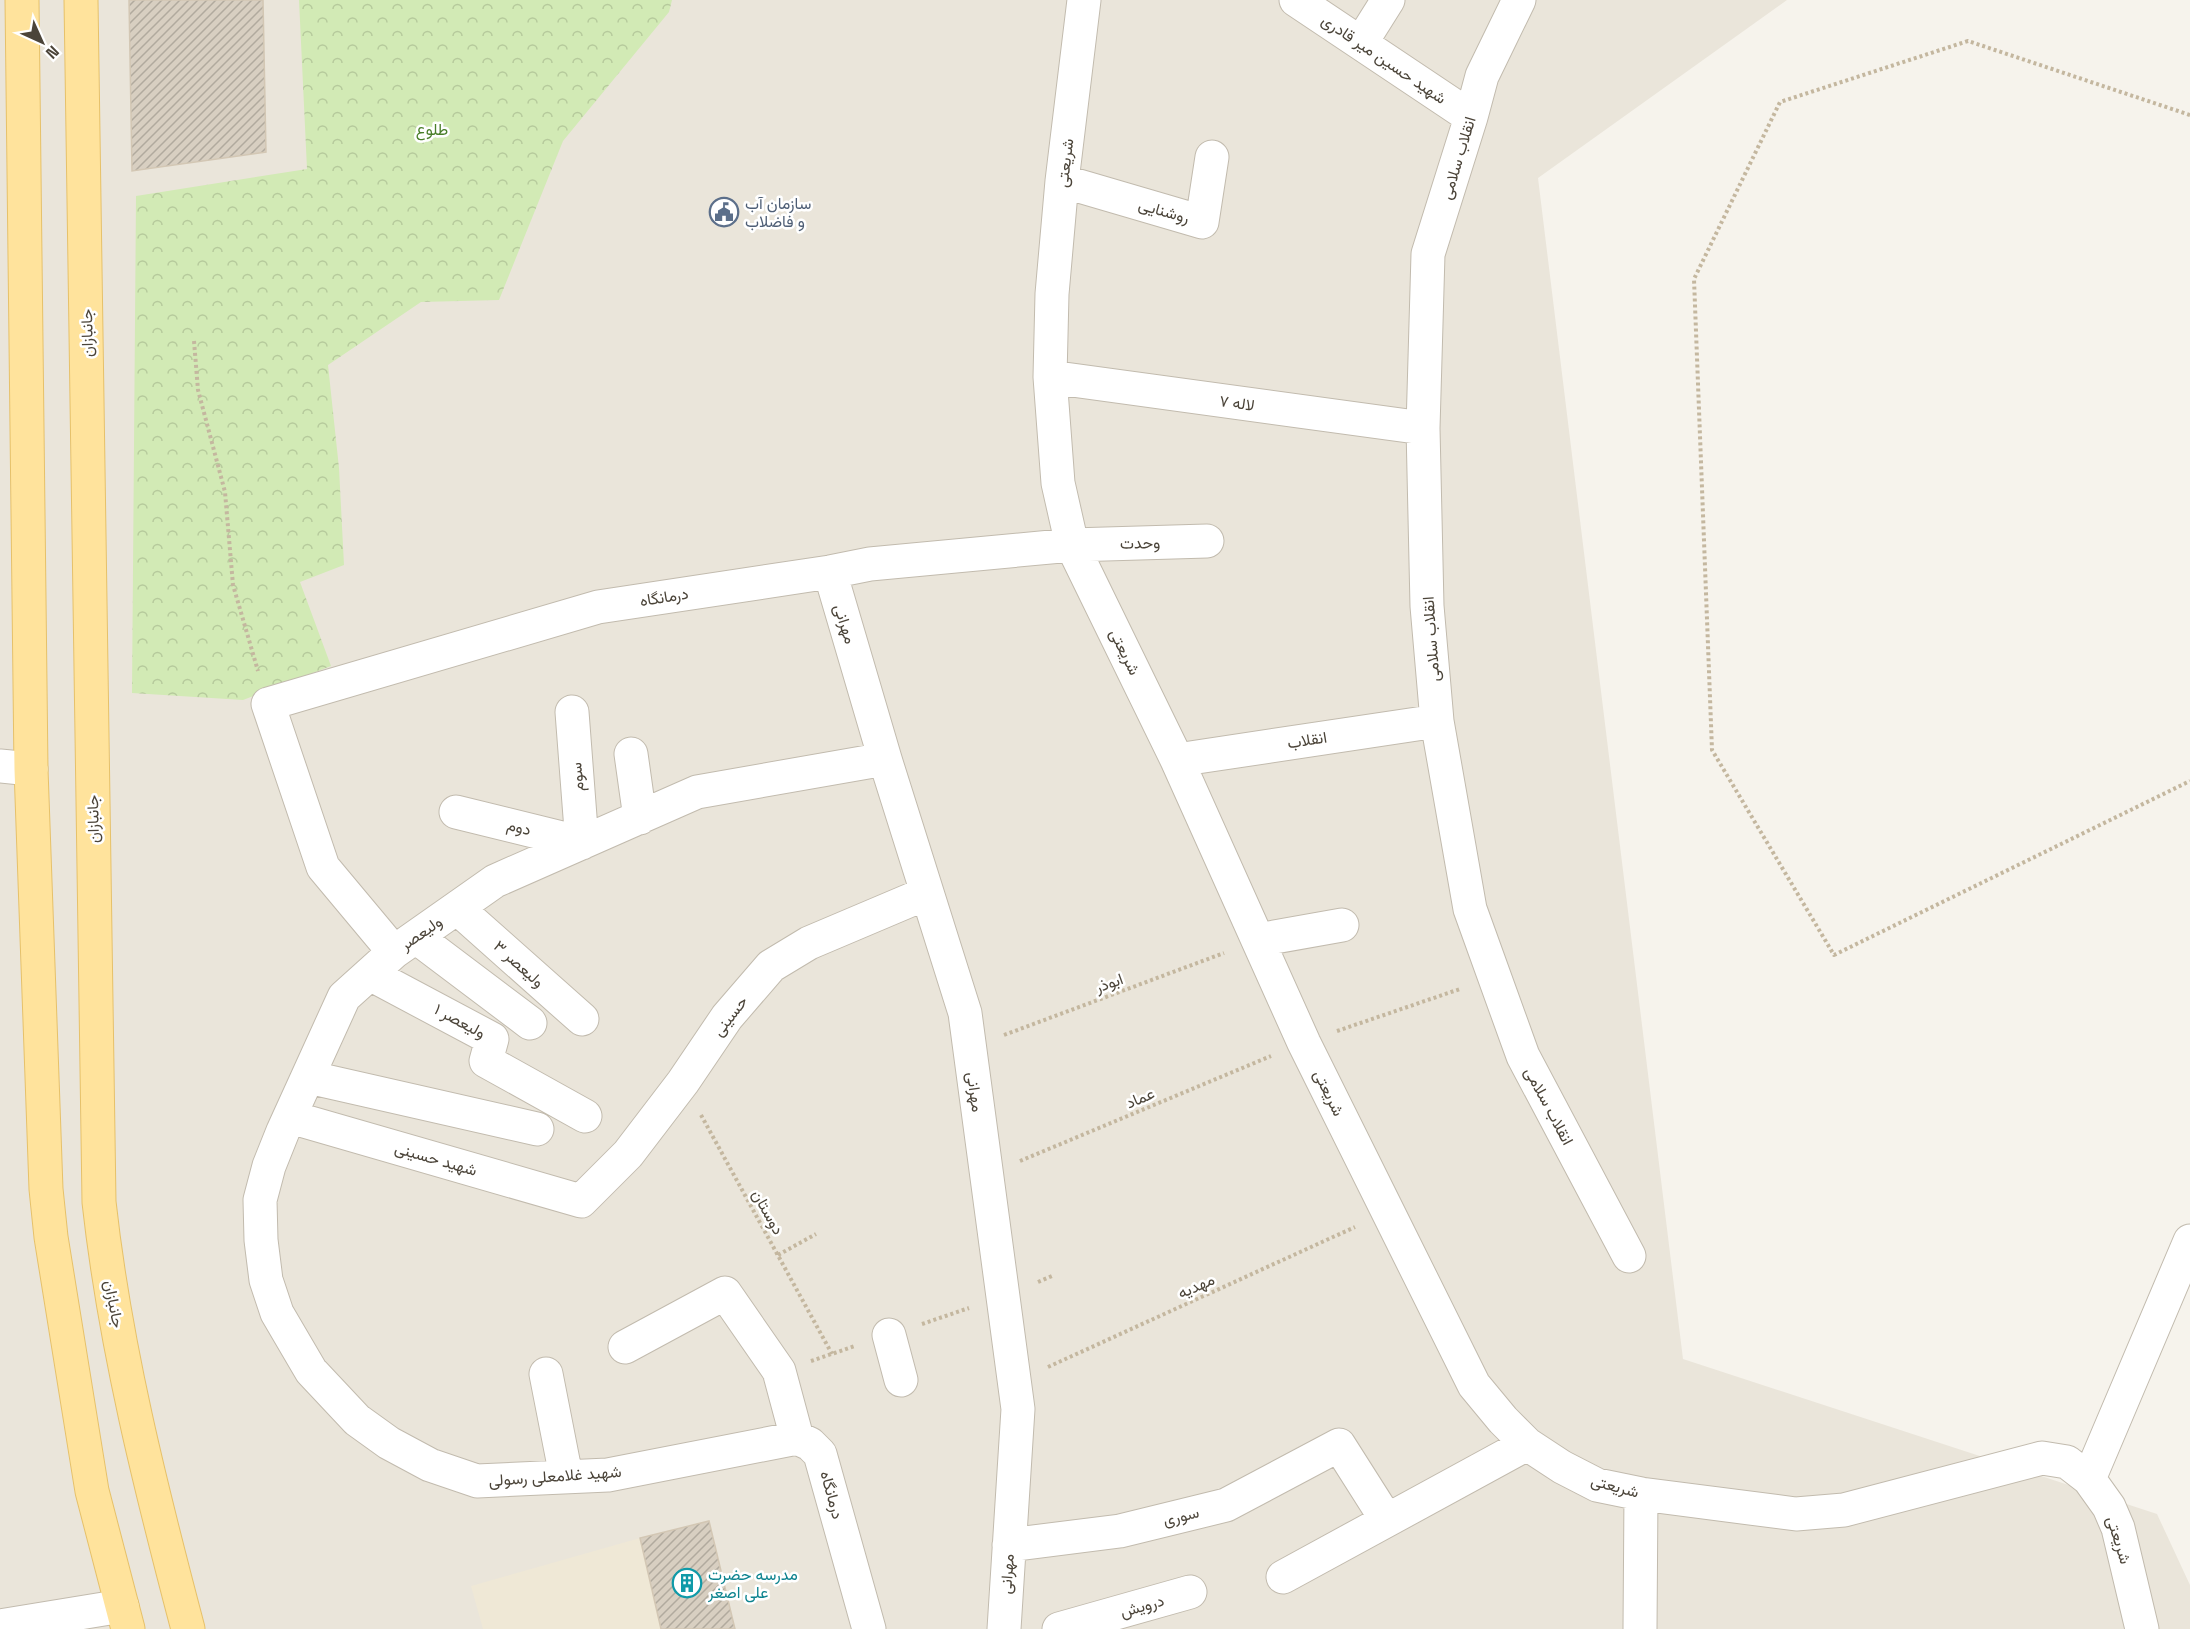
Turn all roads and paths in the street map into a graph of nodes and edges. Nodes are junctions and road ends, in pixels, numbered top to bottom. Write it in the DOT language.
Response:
graph roads {
  1 [pos="22,0"];
  2 [pos="81,0"];
  3 [pos="1084,0"];
  4 [pos="1296,0"];
  5 [pos="1388,0"];
  6 [pos="1519,0"];
  7 [pos="1361,43"];
  8 [pos="2190,115"];
  9 [pos="1471,117"];
  10 [pos="1212,157"];
  11 [pos="1062,181"];
  12 [pos="194,341"];
  13 [pos="1050,377"];
  14 [pos="1423,428"];
  15 [pos="1207,541"];
  16 [pos="1072,544"];
  17 [pos="830,572"];
  18 [pos="268,704"];
  19 [pos="572,712"];
  20 [pos="1437,721"];
  21 [pos="632,754"];
  22 [pos="885,759"];
  23 [pos="1177,760"];
  24 [pos="16,767"];
  25 [pos="2190,781"];
  26 [pos="456,812"];
  27 [pos="640,818"];
  28 [pos="582,843"];
  29 [pos="927,894"];
  30 [pos="457,908"];
  31 [pos="1342,925"];
  32 [pos="1258,940"];
  33 [pos="405,944"];
  34 [pos="370,974"];
  35 [pos="1495,977"];
  36 [pos="582,1019"];
  37 [pos="530,1023"];
  38 [pos="1304,1043"];
  39 [pos="969,1048"];
  40 [pos="308,1077"];
  41 [pos="683,1082"];
  42 [pos="585,1116"];
  43 [pos="290,1117"];
  44 [pos="537,1129"];
  45 [pos="986,1175"];
  46 [pos="581,1201"];
  47 [pos="1388,1212"];
  48 [pos="816,1234"];
  49 [pos="2190,1241"];
  50 [pos="778,1255"];
  51 [pos="1629,1256"];
  52 [pos="889,1335"];
  53 [pos="625,1347"];
  54 [pos="832,1354"];
  55 [pos="311,1371"];
  56 [pos="546,1374"];
  57 [pos="902,1380"];
  58 [pos="1014,1382"];
  59 [pos="797,1438"];
  60 [pos="1527,1444"];
  61 [pos="566,1476"];
  62 [pos="2089,1479"];
  63 [pos="1641,1494"];
  64 [pos="1386,1520"];
  65 [pos="1009,1545"];
  66 [pos="1283,1577"];
  67 [pos="1190,1592"];
  68 [pos="125,1618"];
  69 [pos="0,1626"];
  70 [pos="188,1629"];
  71 [pos="869,1629"];
  72 [pos="1004,1629"];
  73 [pos="1059,1629"];
  74 [pos="1640,1629"];
  75 [pos="2142,1629"];
  1 -- 24 [label="main road"];
  2 -- 70 [label="main road, جانبازان"];
  3 -- 11 [label="street, شریعتی"];
  4 -- 7 [label="street, شهید حسین میر قادری"];
  5 -- 7 [label="street"];
  6 -- 9 [label="street, انقلاب سلامی"];
  7 -- 9 [label="street, شهید حسین میر قادری"];
  8 -- 25 [label="path"];
  9 -- 14 [label="street, انقلاب سلامی"];
  10 -- 11 [label="street, روشنایی"];
  11 -- 13 [label="street, شریعتی"];
  12 -- 18 [label="path"];
  13 -- 14 [label="street, لاله ۷"];
  13 -- 16 [label="street, شریعتی"];
  14 -- 20 [label="street, انقلاب سلامی"];
  15 -- 16 [label="street, وحدت"];
  16 -- 17 [label="street, درمانگاه"];
  16 -- 23 [label="street, شریعتی"];
  17 -- 18 [label="street, درمانگاه"];
  17 -- 22 [label="street, مهرانی"];
  18 -- 33 [label="street"];
  19 -- 28 [label="street, سوم"];
  20 -- 23 [label="street, انقلاب"];
  20 -- 35 [label="street, انقلاب سلامی"];
  21 -- 27 [label="street"];
  22 -- 27 [label="street, ولیعصر"];
  22 -- 29 [label="street, مهرانی"];
  23 -- 32 [label="street, شریعتی"];
  24 -- 68 [label="main road"];
  26 -- 28 [label="street, دوم"];
  27 -- 28 [label="street, ولیعصر"];
  28 -- 30 [label="street, ولیعصر"];
  29 -- 39 [label="street, مهرانی"];
  29 -- 41 [label="street, حسینی"];
  30 -- 33 [label="street, ولیعصر"];
  30 -- 36 [label="street, ولیعصر ۳"];
  31 -- 32 [label="street"];
  32 -- 38 [label="street, شریعتی"];
  32 -- 39 [label="path, ابوذر"];
  33 -- 34 [label="street, ولیعصر"];
  33 -- 37 [label="street"];
  34 -- 40 [label="street, ولیعصر"];
  34 -- 42 [label="street, ولیعصر ۱"];
  35 -- 38 [label="path, عماد"];
  35 -- 51 [label="street, انقلاب سلامی"];
  38 -- 45 [label="path, عماد"];
  38 -- 47 [label="street, شریعتی"];
  39 -- 45 [label="street, مهرانی"];
  40 -- 43 [label="street, ولیعصر"];
  40 -- 44 [label="street"];
  41 -- 46 [label="street, حسینی"];
  41 -- 50 [label="path, دوستان"];
  43 -- 46 [label="street, شهید حسینی"];
  43 -- 55 [label="street, ولیعصر"];
  45 -- 58 [label="street, مهرانی"];
  47 -- 58 [label="path, مهدیه"];
  47 -- 60 [label="street, شریعتی"];
  48 -- 50 [label="path"];
  49 -- 62 [label="street"];
  50 -- 54 [label="path, دوستان"];
  52 -- 57 [label="street"];
  53 -- 59 [label="street"];
  55 -- 61 [label="street, شهید غلامعلی رسولی"];
  56 -- 61 [label="street"];
  58 -- 65 [label="street, مهرانی"];
  59 -- 61 [label="street, شهید غلامعلی رسولی"];
  59 -- 71 [label="street, درمانگاه"];
  60 -- 63 [label="street, شریعتی"];
  60 -- 64 [label="street"];
  62 -- 63 [label="street, شریعتی"];
  62 -- 75 [label="street, شریعتی"];
  63 -- 74 [label="street"];
  64 -- 65 [label="street, سوری"];
  64 -- 66 [label="street"];
  65 -- 72 [label="street, مهرانی"];
  67 -- 73 [label="street, درویش"];
  68 -- 69 [label="street"];
}
